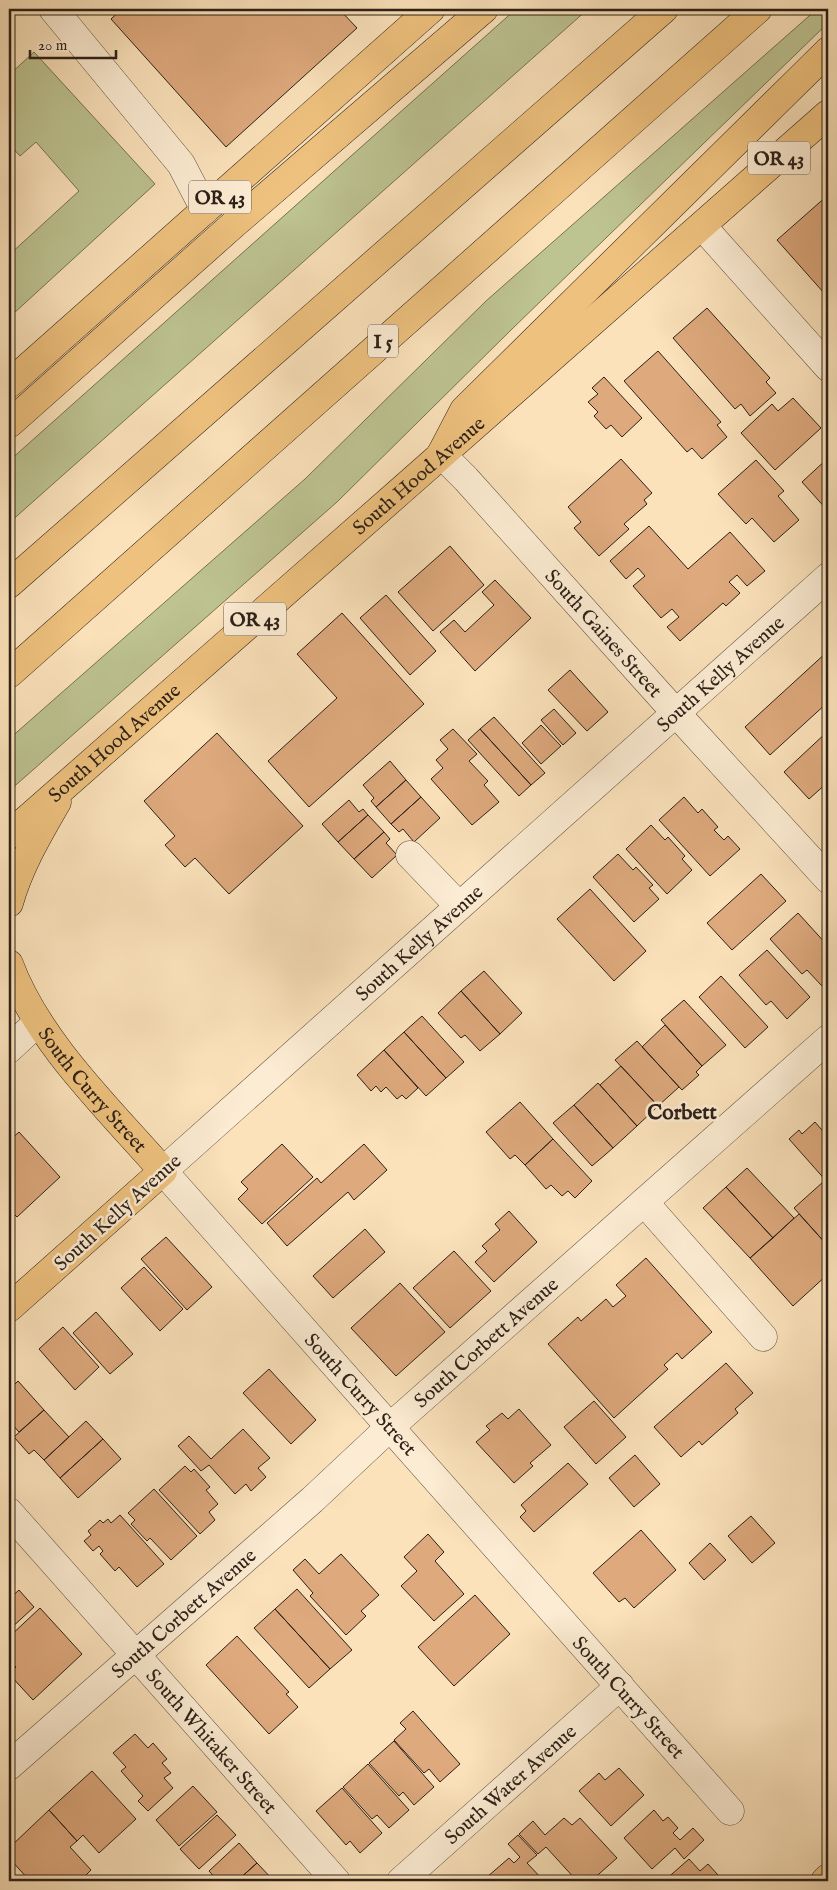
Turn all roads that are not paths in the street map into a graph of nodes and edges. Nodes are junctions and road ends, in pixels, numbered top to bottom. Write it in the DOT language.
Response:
graph roads {
  1 [pos="54,9"];
  2 [pos="431,9"];
  3 [pos="484,9"];
  4 [pos="664,9"];
  5 [pos="758,9"];
  6 [pos="828,51"];
  7 [pos="828,114"];
  8 [pos="205,210"];
  9 [pos="702,226"];
  10 [pos="828,367"];
  11 [pos="9,384"];
  12 [pos="9,424"];
  13 [pos="441,454"];
  14 [pos="828,577"];
  15 [pos="9,584"];
  16 [pos="9,674"];
  17 [pos="675,712"];
  18 [pos="69,782"];
  19 [pos="9,835"];
  20 [pos="410,855"];
  21 [pos="828,879"];
  22 [pos="9,903"];
  23 [pos="459,906"];
  24 [pos="9,964"];
  25 [pos="38,1022"];
  26 [pos="828,1039"];
  27 [pos="9,1049"];
  28 [pos="154,1179"];
  29 [pos="644,1202"];
  30 [pos="9,1308"];
  31 [pos="764,1337"];
  32 [pos="390,1427"];
  33 [pos="9,1512"];
  34 [pos="136,1654"];
  35 [pos="620,1686"];
  36 [pos="9,1766"];
  37 [pos="730,1811"];
  38 [pos="828,1878"];
  39 [pos="336,1881"];
  40 [pos="401,1881"];
  41 [pos="825,1881"];
  1 -- 8 [label="street"];
  2 -- 8 [label="main road, OR 43"];
  3 -- 12 [label="main road"];
  4 -- 15 [label="main road"];
  5 -- 16 [label="main road, I 5"];
  6 -- 13 [label="main road"];
  7 -- 9 [label="main road, South Hood Avenue / OR 43"];
  8 -- 11 [label="main road, OR 43"];
  9 -- 10 [label="street"];
  9 -- 13 [label="main road, South Hood Avenue / OR 43"];
  13 -- 17 [label="street, South Gaines Street"];
  13 -- 18 [label="main road, South Hood Avenue / OR 43"];
  14 -- 17 [label="street, South Kelly Avenue"];
  17 -- 21 [label="street, South Gaines Street"];
  17 -- 23 [label="street, South Kelly Avenue"];
  18 -- 19 [label="main road, South Hood Avenue / OR 43"];
  18 -- 22 [label="main road"];
  20 -- 23 [label="street"];
  23 -- 28 [label="street, South Kelly Avenue"];
  24 -- 25 [label="main road, South Curry Street"];
  25 -- 27 [label="street"];
  25 -- 28 [label="main road, South Curry Street"];
  26 -- 29 [label="street, South Corbett Avenue"];
  28 -- 30 [label="main road, South Kelly Avenue"];
  28 -- 32 [label="street, South Curry Street"];
  29 -- 31 [label="street"];
  29 -- 32 [label="street, South Corbett Avenue"];
  32 -- 34 [label="street, South Corbett Avenue"];
  32 -- 35 [label="street, South Curry Street"];
  33 -- 34 [label="street, South Whitaker Street"];
  34 -- 36 [label="street, South Corbett Avenue"];
  34 -- 39 [label="street, South Whitaker Street"];
  35 -- 37 [label="street, South Curry Street"];
  35 -- 40 [label="street, South Water Avenue"];
  38 -- 41 [label="main road"];
}
